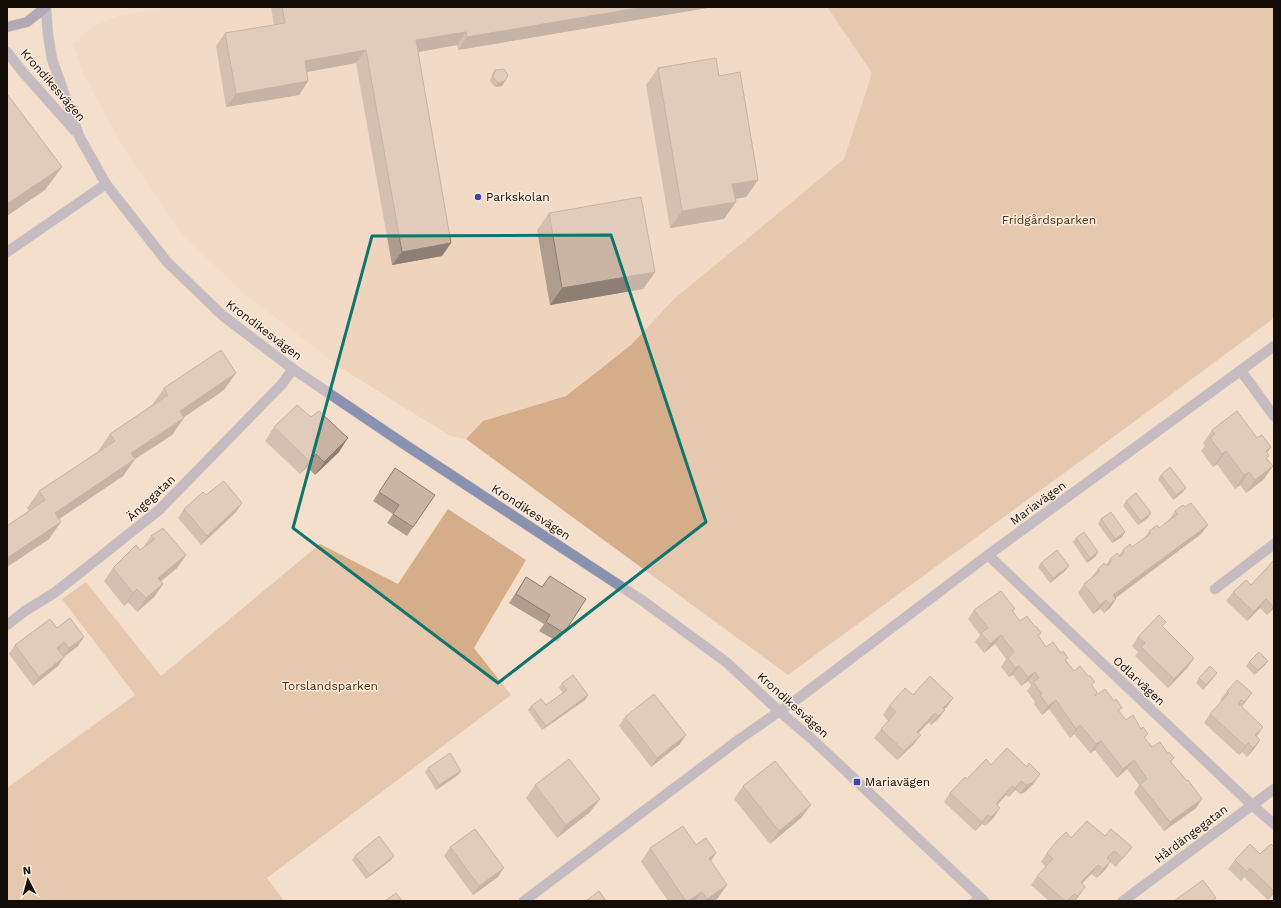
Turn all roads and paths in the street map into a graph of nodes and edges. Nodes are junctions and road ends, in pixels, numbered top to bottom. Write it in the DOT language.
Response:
graph roads {
  1 [pos="46,7"];
  2 [pos="7,27"];
  3 [pos="7,52"];
  4 [pos="79,136"];
  5 [pos="106,184"];
  6 [pos="7,252"];
  7 [pos="1274,346"];
  8 [pos="293,369"];
  9 [pos="1241,371"];
  10 [pos="1274,416"];
  11 [pos="1274,544"];
  12 [pos="988,555"];
  13 [pos="1215,589"];
  14 [pos="7,624"];
  15 [pos="779,711"];
  16 [pos="1274,789"];
  17 [pos="1252,805"];
  18 [pos="1274,824"];
  19 [pos="524,901"];
  20 [pos="984,901"];
  21 [pos="1123,901"];
  1 -- 2 [label="main road"];
  1 -- 4 [label="street, Krondikesvägen"];
  3 -- 4 [label="street, Krondikesvägen"];
  4 -- 5 [label="street, Krondikesvägen"];
  5 -- 6 [label="street"];
  5 -- 8 [label="street, Krondikesvägen"];
  7 -- 9 [label="street, Mariavägen"];
  8 -- 14 [label="street, Ängegatan"];
  8 -- 15 [label="street, Krondikesvägen"];
  9 -- 10 [label="street"];
  9 -- 12 [label="street, Mariavägen"];
  11 -- 13 [label="street"];
  12 -- 15 [label="street, Mariavägen"];
  12 -- 17 [label="street, Odlarvägen"];
  15 -- 19 [label="street, Mariavägen"];
  15 -- 20 [label="street, Krondikesvägen"];
  16 -- 17 [label="street, Hårdängegatan"];
  17 -- 18 [label="street, Odlarvägen"];
  17 -- 21 [label="street, Hårdängegatan"];
}
